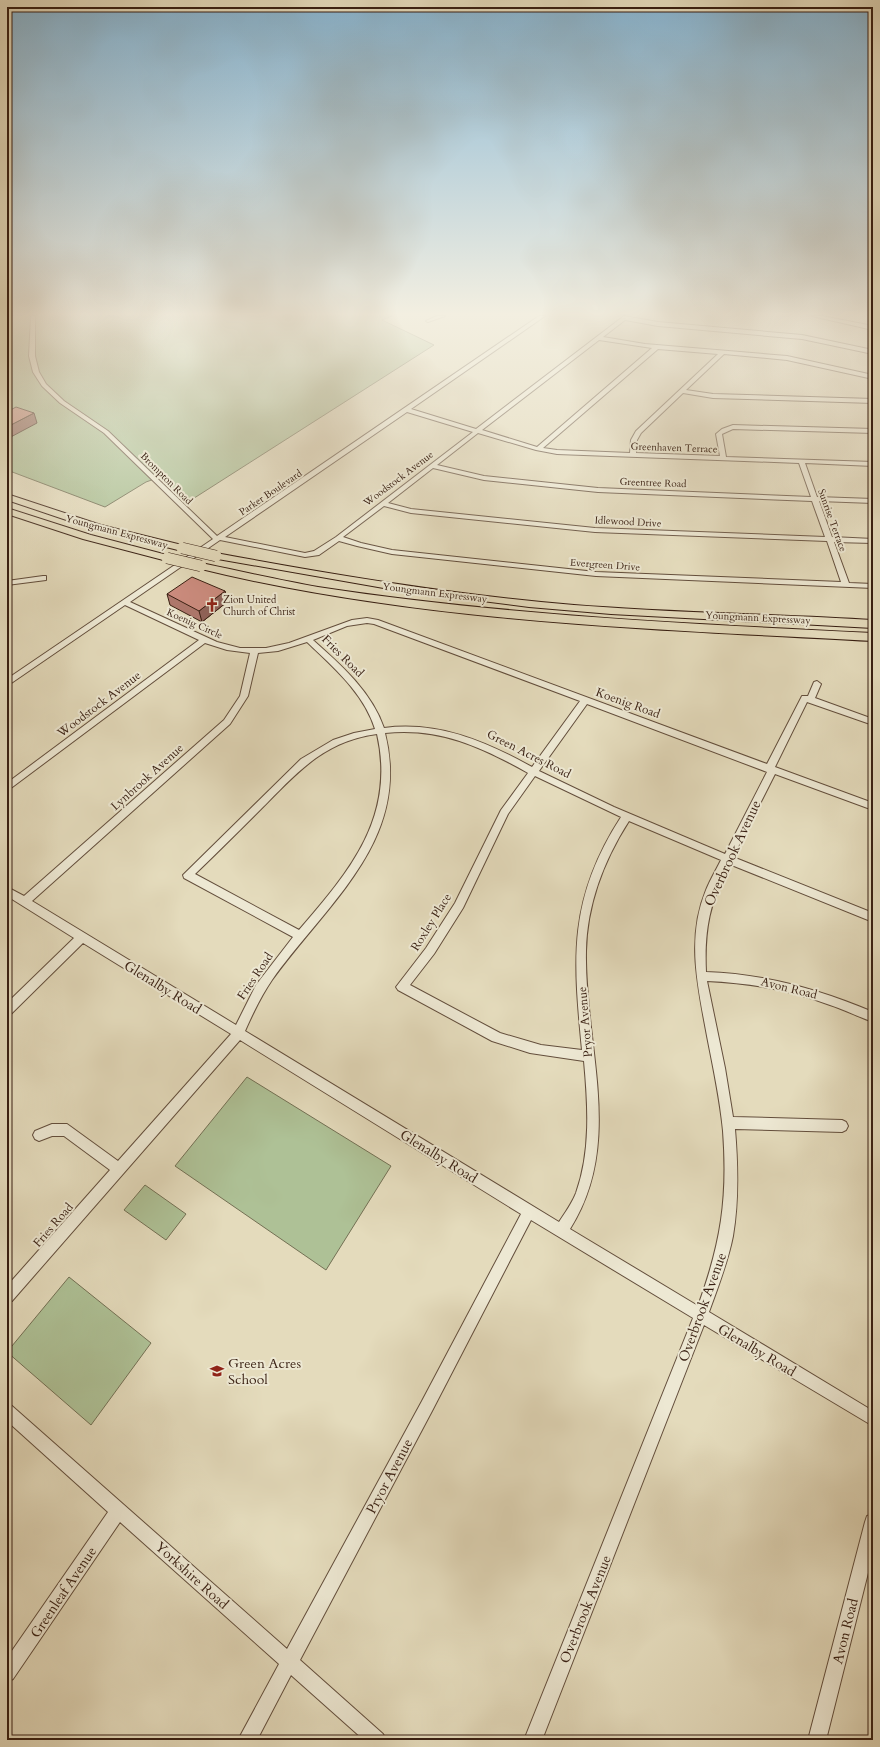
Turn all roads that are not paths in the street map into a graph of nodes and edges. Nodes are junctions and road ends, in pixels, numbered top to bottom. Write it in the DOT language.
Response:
graph roads {
  1 [pos="57,398"];
  2 [pos="425,398"];
  3 [pos="522,398"];
  4 [pos="597,398"];
  5 [pos="675,398"];
  6 [pos="762,398"];
  7 [pos="873,401"];
  8 [pos="407,410"];
  9 [pos="478,431"];
  10 [pos="873,431"];
  11 [pos="538,448"];
  12 [pos="633,455"];
  13 [pos="723,458"];
  14 [pos="801,461"];
  15 [pos="873,464"];
  16 [pos="433,466"];
  17 [pos="7,497"];
  18 [pos="814,498"];
  19 [pos="873,501"];
  20 [pos="384,504"];
  21 [pos="7,511"];
  22 [pos="220,538"];
  23 [pos="338,538"];
  24 [pos="830,540"];
  25 [pos="873,542"];
  26 [pos="43,578"];
  27 [pos="7,583"];
  28 [pos="846,585"];
  29 [pos="873,586"];
  30 [pos="124,602"];
  31 [pos="375,622"];
  32 [pos="873,624"];
  33 [pos="873,637"];
  34 [pos="205,639"];
  35 [pos="308,639"];
  36 [pos="254,651"];
  37 [pos="7,683"];
  38 [pos="818,684"];
  39 [pos="585,700"];
  40 [pos="810,700"];
  41 [pos="873,722"];
  42 [pos="380,731"];
  43 [pos="770,769"];
  44 [pos="532,771"];
  45 [pos="7,788"];
  46 [pos="873,807"];
  47 [pos="626,816"];
  48 [pos="727,858"];
  49 [pos="7,891"];
  50 [pos="24,902"];
  51 [pos="873,918"];
  52 [pos="301,936"];
  53 [pos="82,937"];
  54 [pos="701,976"];
  55 [pos="7,1010"];
  56 [pos="873,1017"];
  57 [pos="238,1033"];
  58 [pos="588,1056"];
  59 [pos="728,1123"];
  60 [pos="842,1126"];
  61 [pos="39,1136"];
  62 [pos="119,1169"];
  63 [pos="529,1211"];
  64 [pos="561,1231"];
  65 [pos="7,1296"];
  66 [pos="701,1316"];
  67 [pos="7,1411"];
  68 [pos="873,1419"];
  69 [pos="119,1510"];
  70 [pos="873,1522"];
  71 [pos="290,1662"];
  72 [pos="7,1673"];
  73 [pos="248,1740"];
  74 [pos="376,1740"];
  75 [pos="533,1740"];
  76 [pos="818,1740"];
  1 -- 22 [label="street, Brompton Road"];
  2 -- 8 [label="street, Parker Boulevard"];
  3 -- 9 [label="street, Woodstock Avenue"];
  4 -- 11 [label="street"];
  5 -- 12 [label="street"];
  6 -- 7 [label="street"];
  8 -- 9 [label="street, Greenhaven Terrace"];
  8 -- 22 [label="street, Parker Boulevard"];
  9 -- 11 [label="street, Greenhaven Terrace"];
  9 -- 16 [label="street, Woodstock Avenue"];
  10 -- 13 [label="street"];
  11 -- 12 [label="street, Greenhaven Terrace"];
  12 -- 13 [label="street, Greenhaven Terrace"];
  13 -- 14 [label="street, Greenhaven Terrace"];
  14 -- 15 [label="street, Greenhaven Terrace"];
  14 -- 18 [label="street, Sunrise Terrace"];
  16 -- 18 [label="street, Greentree Road"];
  16 -- 20 [label="street, Woodstock Avenue"];
  17 -- 32 [label="highway, Youngmann Expressway, bridge"];
  18 -- 19 [label="street, Greentree Road"];
  18 -- 24 [label="street, Sunrise Terrace"];
  20 -- 23 [label="street, Woodstock Avenue"];
  20 -- 24 [label="street, Idlewood Drive"];
  21 -- 33 [label="highway, Youngmann Expressway, bridge"];
  22 -- 23 [label="street, Woodstock Avenue"];
  22 -- 30 [label="street, Parker Boulevard"];
  23 -- 28 [label="street, Evergreen Drive"];
  24 -- 25 [label="street, Idlewood Drive"];
  24 -- 28 [label="street, Sunrise Terrace"];
  26 -- 27 [label="street"];
  28 -- 29 [label="street, Evergreen Drive"];
  30 -- 34 [label="street, Koenig Circle"];
  30 -- 37 [label="street, Parker Boulevard"];
  31 -- 35 [label="street, Koenig Circle"];
  31 -- 39 [label="street, Koenig Road"];
  34 -- 36 [label="street, Koenig Circle"];
  34 -- 45 [label="street, Woodstock Avenue"];
  35 -- 36 [label="street, Koenig Circle"];
  35 -- 42 [label="street, Fries Road"];
  36 -- 50 [label="street, Lynbrook Avenue"];
  38 -- 40 [label="street"];
  39 -- 43 [label="street, Koenig Road"];
  39 -- 44 [label="street, Roxley Place"];
  40 -- 41 [label="street"];
  40 -- 43 [label="street, Overbrook Avenue"];
  42 -- 44 [label="street, Green Acres Road"];
  42 -- 52 [label="street, Fries Road"];
  42 -- 52 [label="street, Green Acres Road"];
  43 -- 46 [label="street, Koenig Road"];
  43 -- 48 [label="street, Overbrook Avenue"];
  44 -- 47 [label="street, Green Acres Road"];
  44 -- 58 [label="street, Roxley Place"];
  47 -- 48 [label="street, Green Acres Road"];
  47 -- 58 [label="street, Pryor Avenue"];
  48 -- 51 [label="street, Green Acres Road"];
  48 -- 54 [label="street, Overbrook Avenue"];
  49 -- 50 [label="street, Glenalby Road"];
  50 -- 53 [label="street, Glenalby Road"];
  52 -- 57 [label="street, Fries Road"];
  53 -- 55 [label="street"];
  53 -- 57 [label="street, Glenalby Road"];
  54 -- 56 [label="street, Avon Road"];
  54 -- 59 [label="street, Overbrook Avenue"];
  57 -- 62 [label="street, Fries Road"];
  57 -- 63 [label="street, Glenalby Road"];
  58 -- 64 [label="street, Pryor Avenue"];
  59 -- 60 [label="street"];
  59 -- 66 [label="street, Overbrook Avenue"];
  61 -- 62 [label="street"];
  62 -- 65 [label="street, Fries Road"];
  63 -- 64 [label="street, Glenalby Road"];
  63 -- 71 [label="street, Pryor Avenue"];
  64 -- 66 [label="street, Glenalby Road"];
  66 -- 68 [label="street, Glenalby Road"];
  66 -- 75 [label="street, Overbrook Avenue"];
  67 -- 69 [label="street, Yorkshire Road"];
  69 -- 71 [label="street, Yorkshire Road"];
  69 -- 72 [label="street, Greenleaf Avenue"];
  70 -- 76 [label="street, Avon Road"];
  71 -- 73 [label="street, Pryor Avenue"];
  71 -- 74 [label="street, Yorkshire Road"];
}
